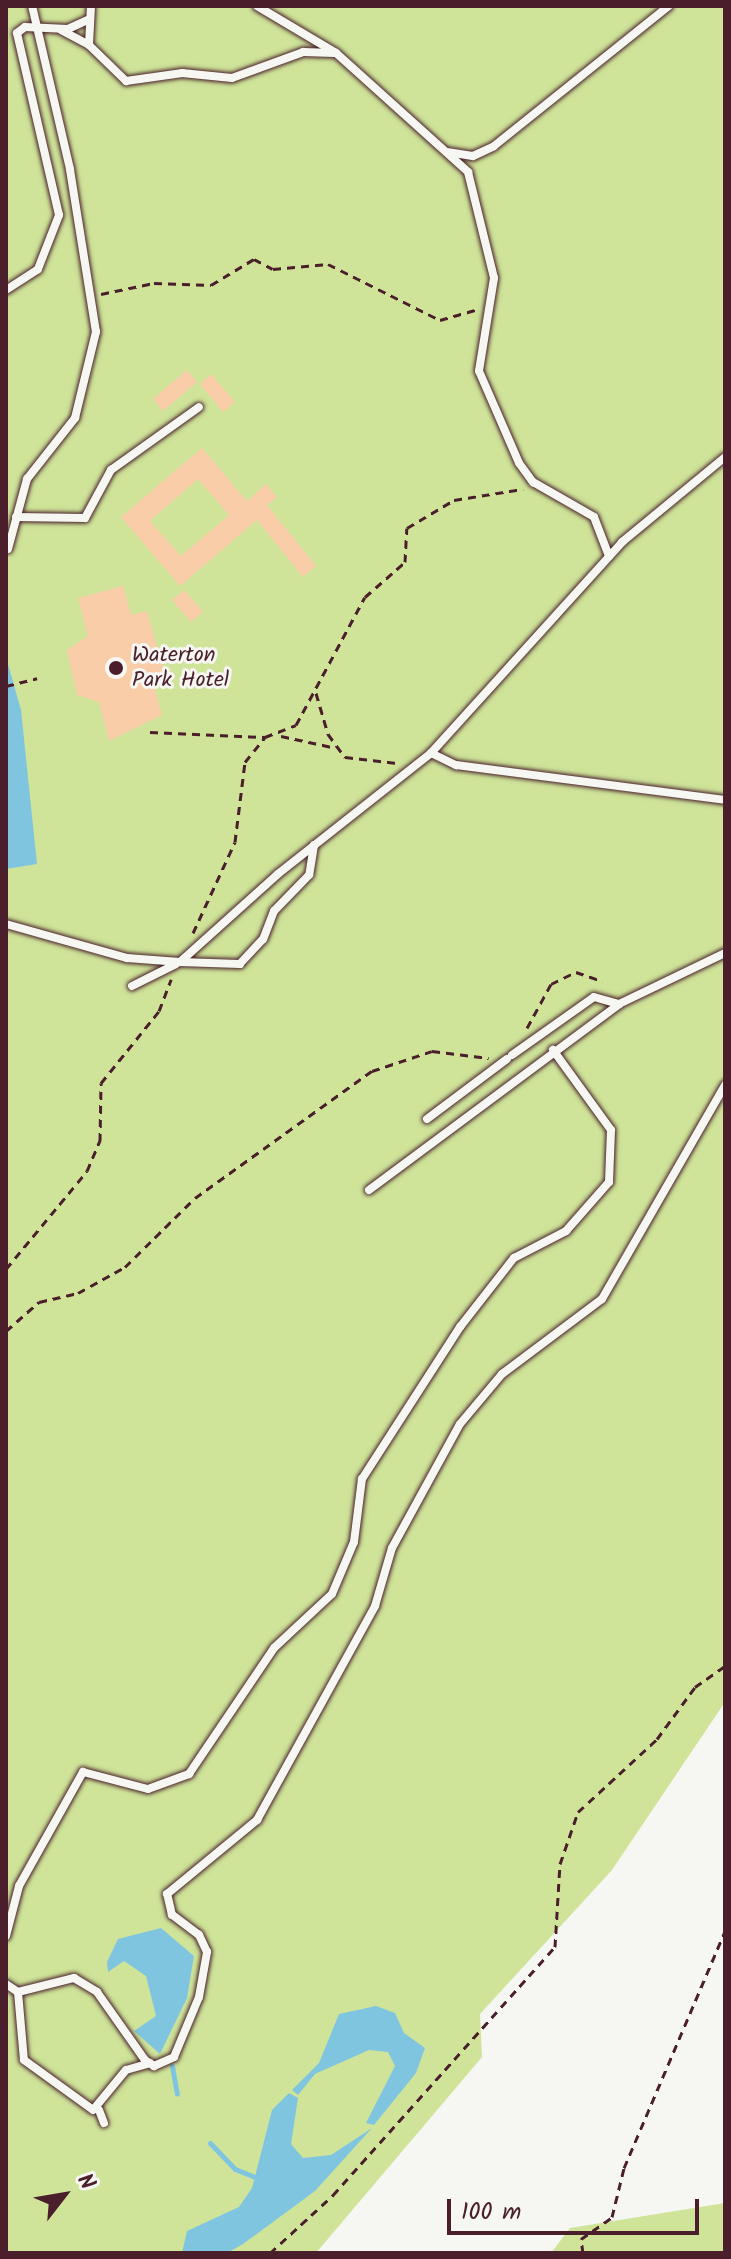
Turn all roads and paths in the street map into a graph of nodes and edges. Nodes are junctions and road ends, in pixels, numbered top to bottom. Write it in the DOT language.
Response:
graph roads {
  1 [pos="32,6"];
  2 [pos="91,6"];
  3 [pos="257,6"];
  4 [pos="669,6"];
  5 [pos="89,19"];
  6 [pos="32,27"];
  7 [pos="56,30"];
  8 [pos="89,31"];
  9 [pos="89,45"];
  10 [pos="336,53"];
  11 [pos="447,152"];
  12 [pos="6,290"];
  13 [pos="94,296"];
  14 [pos="492,304"];
  15 [pos="199,407"];
  16 [pos="725,457"];
  17 [pos="533,482"];
  18 [pos="16,517"];
  19 [pos="8,549"];
  20 [pos="609,557"];
  21 [pos="37,678"];
  22 [pos="6,686"];
  23 [pos="316,693"];
  24 [pos="150,732"];
  25 [pos="281,736"];
  26 [pos="265,737"];
  27 [pos="335,747"];
  28 [pos="431,753"];
  29 [pos="417,764"];
  30 [pos="725,800"];
  31 [pos="314,845"];
  32 [pos="6,924"];
  33 [pos="190,940"];
  34 [pos="725,953"];
  35 [pos="180,962"];
  36 [pos="602,981"];
  37 [pos="132,986"];
  38 [pos="619,1004"];
  39 [pos="553,1050"];
  40 [pos="509,1057"];
  41 [pos="725,1085"];
  42 [pos="427,1119"];
  43 [pos="369,1190"];
  44 [pos="6,1269"];
  45 [pos="6,1331"];
  46 [pos="725,1666"];
  47 [pos="725,1931"];
  48 [pos="6,1936"];
  49 [pos="6,1984"];
  50 [pos="18,1992"];
  51 [pos="151,2063"];
  52 [pos="99,2110"];
  53 [pos="104,2123"];
  54 [pos="270,2253"];
  55 [pos="583,2253"];
  1 -- 6 [label="lane"];
  2 -- 5 [label="lane"];
  3 -- 10 [label="lane"];
  4 -- 11 [label="lane"];
  5 -- 7 [label="lane"];
  5 -- 8 [label="lane"];
  6 -- 7 [label="lane"];
  6 -- 12 [label="lane"];
  6 -- 13 [label="lane"];
  7 -- 8 [label="lane"];
  7 -- 9 [label="lane"];
  8 -- 9 [label="lane"];
  9 -- 10 [label="lane"];
  10 -- 11 [label="lane"];
  11 -- 14 [label="lane"];
  13 -- 14 [label="path"];
  13 -- 18 [label="lane"];
  14 -- 17 [label="lane"];
  15 -- 18 [label="lane"];
  16 -- 20 [label="lane"];
  17 -- 20 [label="lane"];
  17 -- 23 [label="path"];
  18 -- 19 [label="lane"];
  20 -- 28 [label="lane"];
  21 -- 22 [label="path"];
  23 -- 25 [label="path"];
  23 -- 27 [label="path"];
  24 -- 26 [label="path"];
  25 -- 26 [label="path"];
  25 -- 27 [label="path"];
  26 -- 33 [label="path"];
  27 -- 29 [label="path"];
  28 -- 29 [label="lane"];
  28 -- 30 [label="lane"];
  29 -- 31 [label="lane"];
  31 -- 35 [label="lane"];
  31 -- 35 [label="lane"];
  32 -- 35 [label="lane"];
  34 -- 38 [label="lane"];
  35 -- 37 [label="lane"];
  35 -- 44 [label="path"];
  36 -- 40 [label="path"];
  38 -- 39 [label="lane"];
  38 -- 40 [label="lane"];
  39 -- 43 [label="lane"];
  39 -- 48 [label="lane"];
  40 -- 42 [label="lane"];
  40 -- 45 [label="path"];
  41 -- 51 [label="lane"];
  46 -- 54 [label="path"];
  47 -- 55 [label="path"];
  49 -- 50 [label="lane"];
  50 -- 51 [label="lane"];
  50 -- 52 [label="lane"];
  51 -- 52 [label="lane"];
  52 -- 53 [label="lane"];
}
